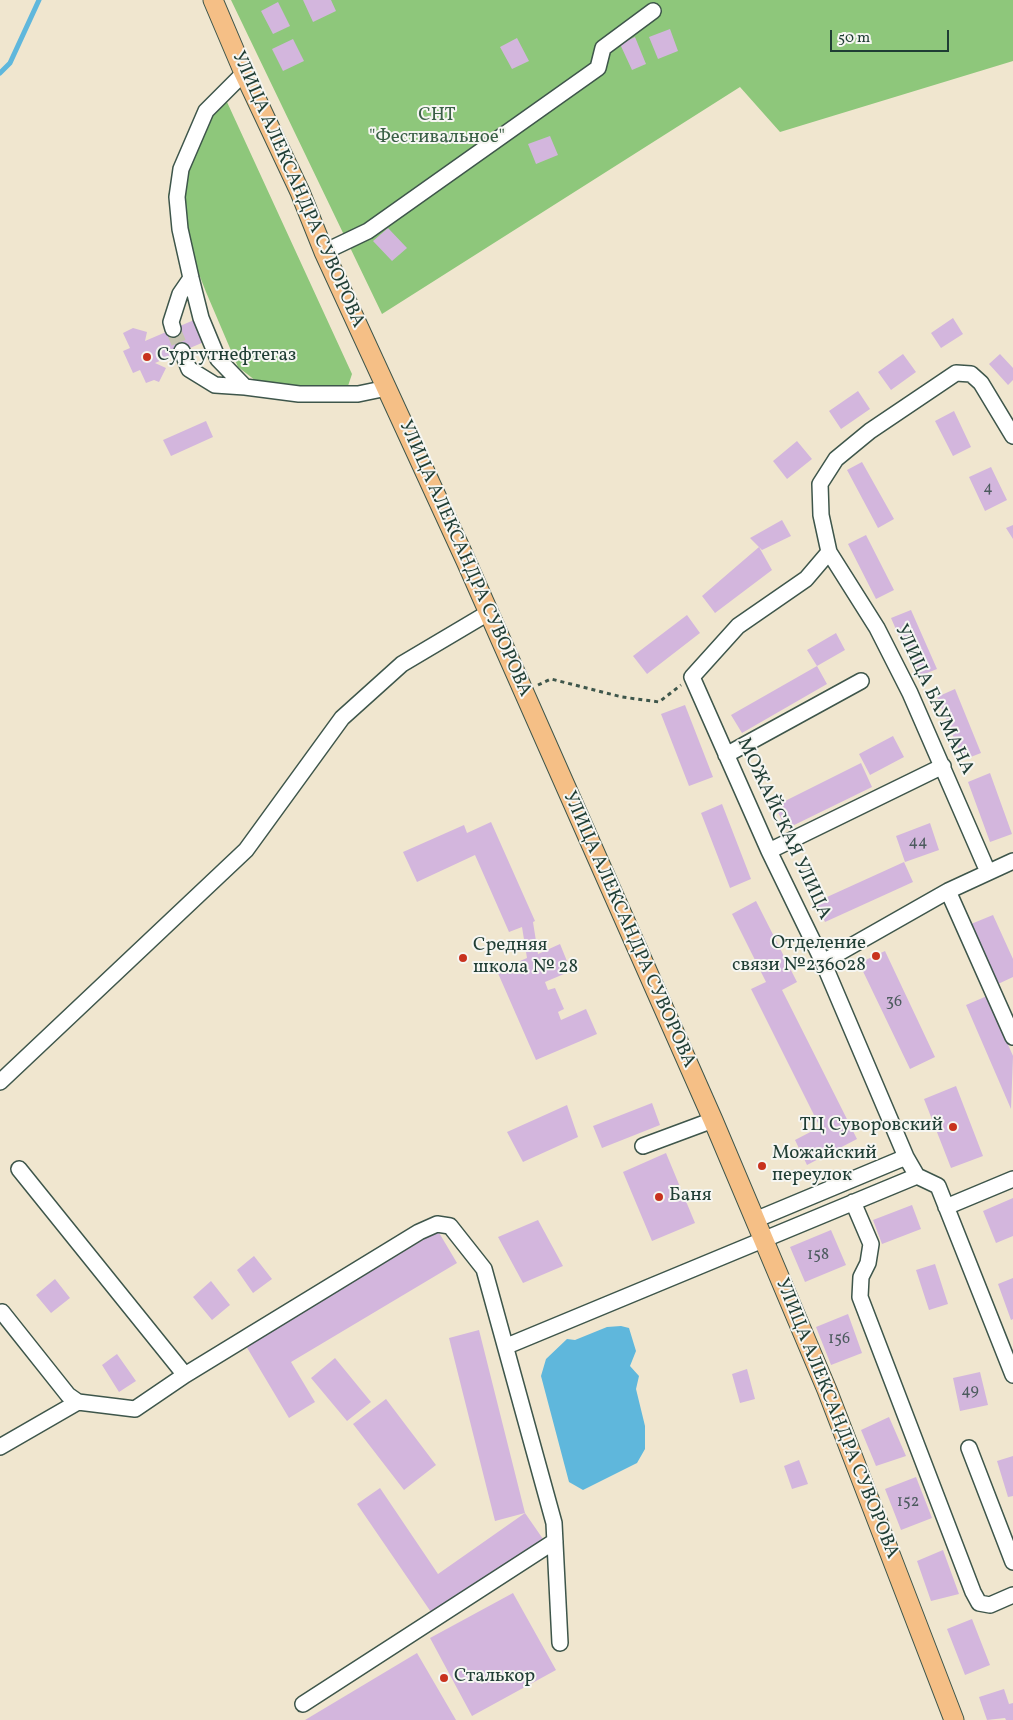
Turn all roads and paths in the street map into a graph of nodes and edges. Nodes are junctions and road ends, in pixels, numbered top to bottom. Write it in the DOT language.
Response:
graph roads {
  1 [pos="213,0"];
  2 [pos="653,12"];
  3 [pos="244,73"];
  4 [pos="324,252"];
  5 [pos="191,278"];
  6 [pos="173,329"];
  7 [pos="182,351"];
  8 [pos="245,387"];
  9 [pos="387,388"];
  10 [pos="1013,436"];
  11 [pos="828,552"];
  12 [pos="488,613"];
  13 [pos="692,677"];
  14 [pos="861,681"];
  15 [pos="524,692"];
  16 [pos="726,755"];
  17 [pos="942,766"];
  18 [pos="769,851"];
  19 [pos="1013,861"];
  20 [pos="988,872"];
  21 [pos="948,892"];
  22 [pos="823,962"];
  23 [pos="1013,1037"];
  24 [pos="0,1082"];
  25 [pos="713,1120"];
  26 [pos="643,1146"];
  27 [pos="906,1157"];
  28 [pos="20,1169"];
  29 [pos="917,1176"];
  30 [pos="1013,1178"];
  31 [pos="853,1202"];
  32 [pos="946,1207"];
  33 [pos="755,1220"];
  34 [pos="764,1239"];
  35 [pos="2,1312"];
  36 [pos="1007,1344"];
  37 [pos="507,1346"];
  38 [pos="186,1375"];
  39 [pos="1013,1375"];
  40 [pos="78,1402"];
  41 [pos="0,1447"];
  42 [pos="969,1448"];
  43 [pos="555,1542"];
  44 [pos="1013,1562"];
  45 [pos="1013,1595"];
  46 [pos="560,1643"];
  47 [pos="303,1704"];
  48 [pos="954,1720"];
  1 -- 3 [label="main road, УЛИЦА АЛЕКСАНДРА СУВОРОВА"];
  2 -- 4 [label="street"];
  3 -- 4 [label="main road, УЛИЦА АЛЕКСАНДРА СУВОРОВА"];
  3 -- 5 [label="street"];
  4 -- 9 [label="main road, УЛИЦА АЛЕКСАНДРА СУВОРОВА"];
  5 -- 6 [label="street"];
  5 -- 8 [label="street"];
  7 -- 8 [label="street"];
  8 -- 9 [label="street"];
  9 -- 12 [label="main road, УЛИЦА АЛЕКСАНДРА СУВОРОВА"];
  10 -- 11 [label="street"];
  11 -- 13 [label="street"];
  11 -- 17 [label="street, УЛИЦА БАУМАНА"];
  12 -- 15 [label="main road, УЛИЦА АЛЕКСАНДРА СУВОРОВА"];
  12 -- 24 [label="street"];
  13 -- 15 [label="path"];
  13 -- 16 [label="street, МОЖАЙСКАЯ УЛИЦА"];
  14 -- 16 [label="street"];
  15 -- 25 [label="main road, УЛИЦА АЛЕКСАНДРА СУВОРОВА"];
  16 -- 18 [label="street, МОЖАЙСКАЯ УЛИЦА"];
  17 -- 18 [label="street"];
  17 -- 20 [label="street, УЛИЦА БАУМАНА"];
  18 -- 22 [label="street, МОЖАЙСКАЯ УЛИЦА"];
  19 -- 20 [label="street"];
  20 -- 21 [label="street"];
  21 -- 22 [label="street"];
  21 -- 23 [label="street"];
  22 -- 27 [label="street, МОЖАЙСКАЯ УЛИЦА"];
  25 -- 26 [label="street"];
  25 -- 33 [label="main road, УЛИЦА АЛЕКСАНДРА СУВОРОВА"];
  27 -- 29 [label="street, МОЖАЙСКАЯ УЛИЦА"];
  27 -- 33 [label="street"];
  28 -- 38 [label="street"];
  29 -- 31 [label="street"];
  29 -- 32 [label="street"];
  30 -- 32 [label="street"];
  31 -- 34 [label="street"];
  31 -- 45 [label="street"];
  32 -- 36 [label="street"];
  33 -- 34 [label="main road, УЛИЦА АЛЕКСАНДРА СУВОРОВА"];
  34 -- 37 [label="street"];
  34 -- 48 [label="main road, УЛИЦА АЛЕКСАНДРА СУВОРОВА"];
  35 -- 40 [label="street"];
  36 -- 39 [label="street"];
  37 -- 38 [label="street"];
  37 -- 43 [label="street"];
  38 -- 40 [label="street"];
  40 -- 41 [label="street"];
  42 -- 44 [label="street"];
  43 -- 46 [label="street"];
  43 -- 47 [label="street"];
}
